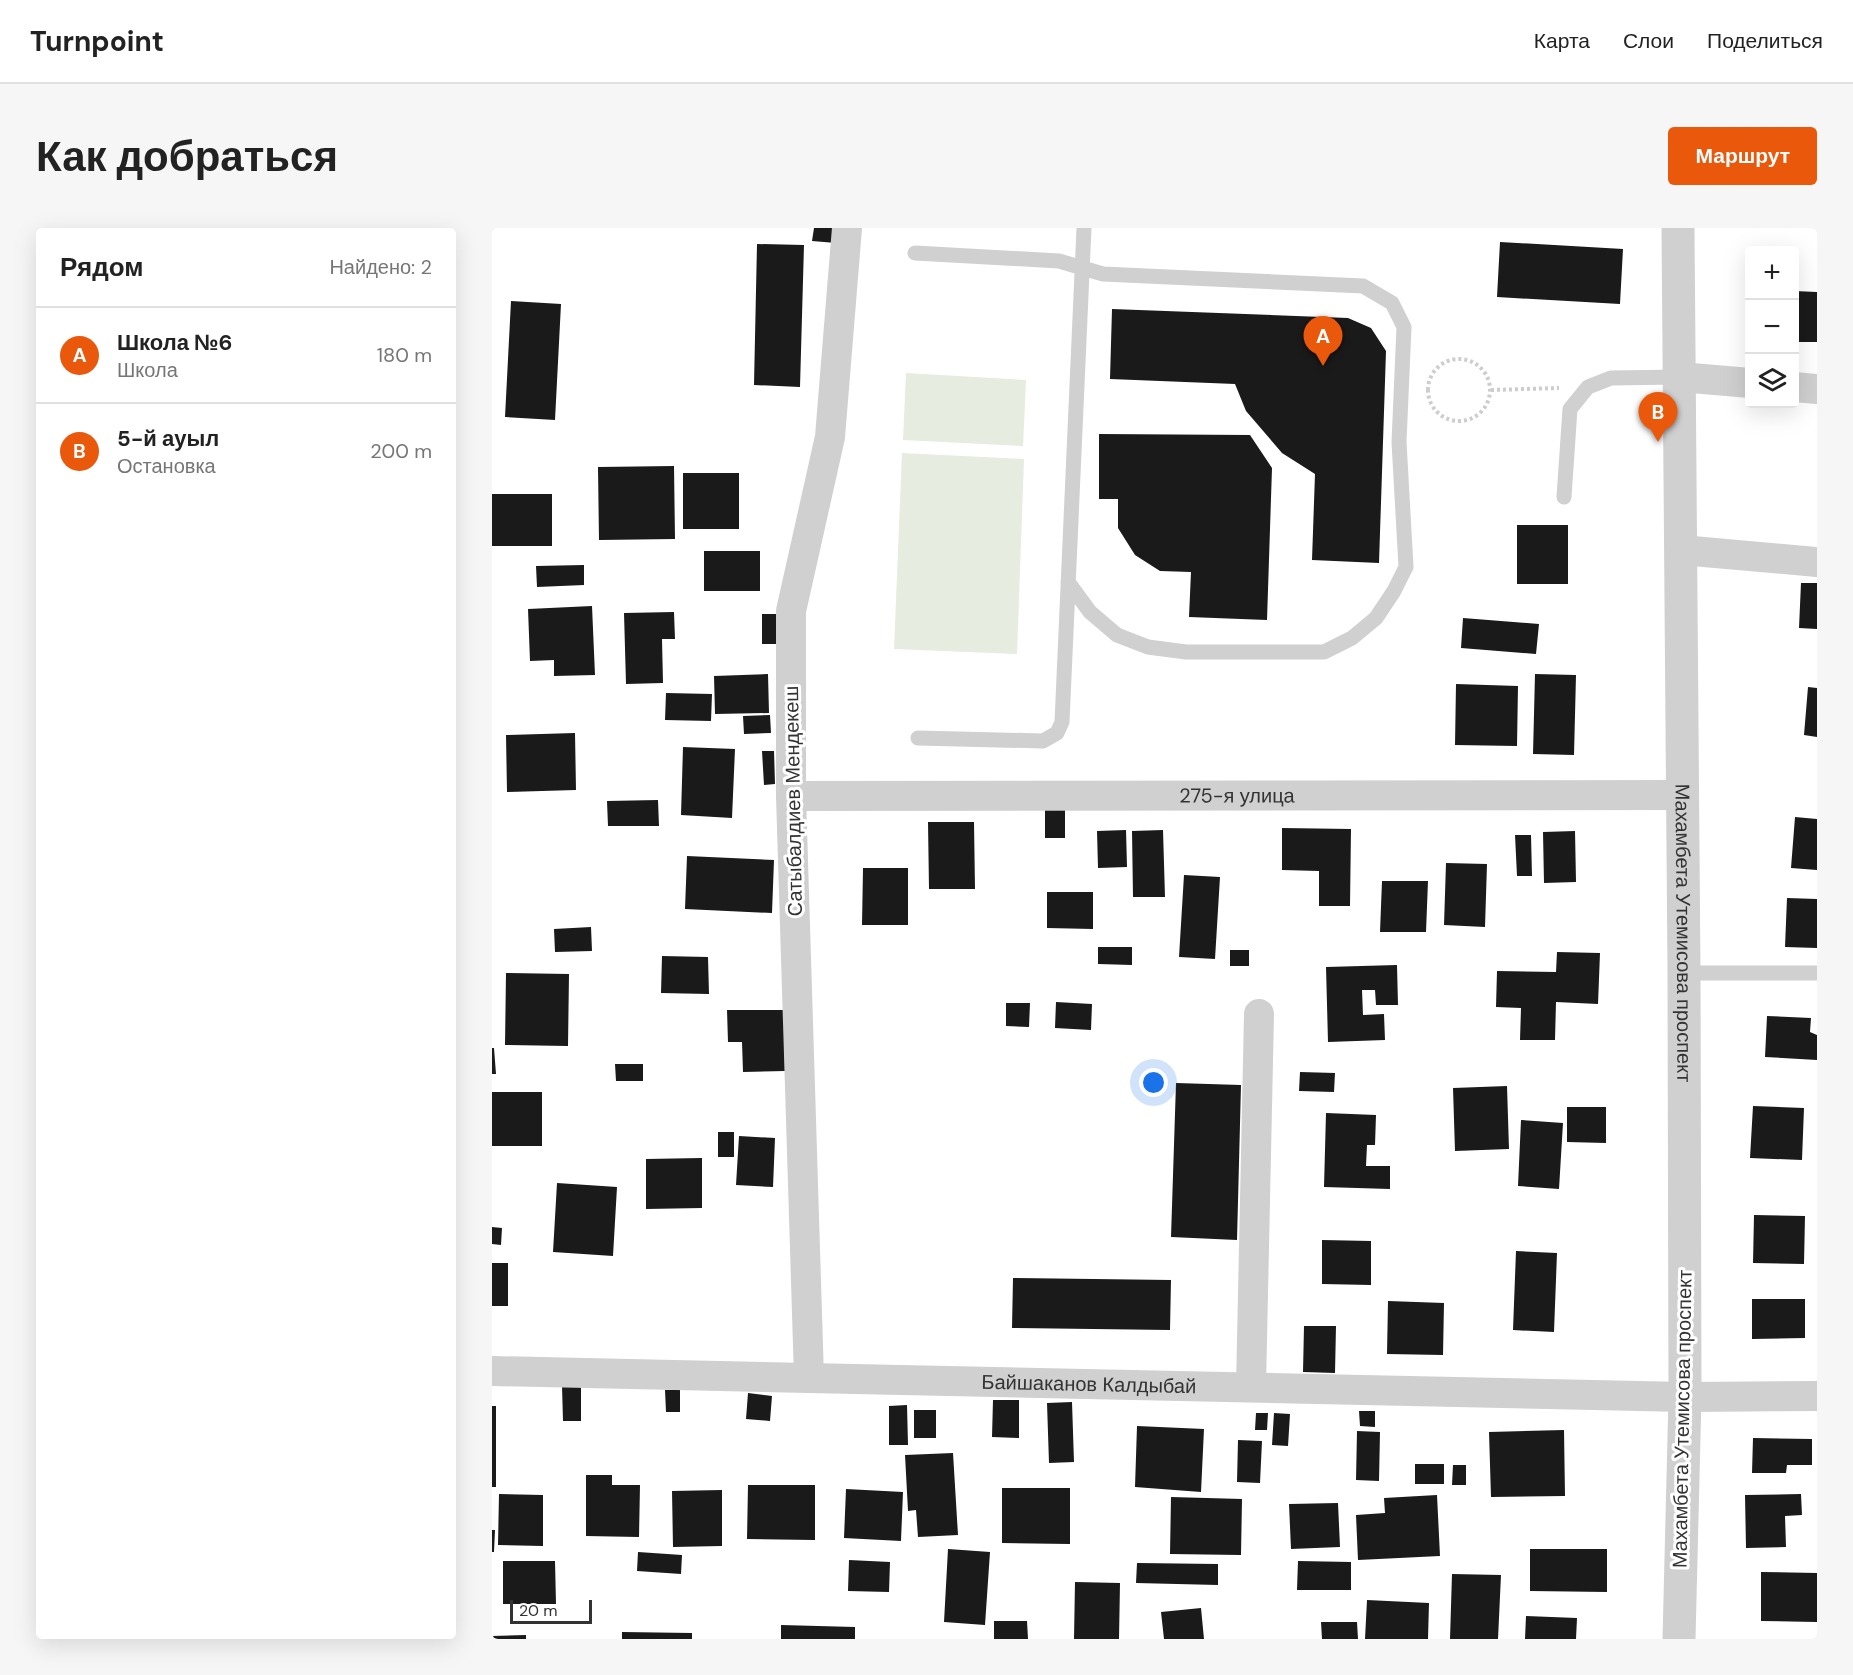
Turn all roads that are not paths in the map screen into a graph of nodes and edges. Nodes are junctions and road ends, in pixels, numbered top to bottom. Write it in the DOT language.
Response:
graph roads {
  1 [pos="847,228"];
  2 [pos="1084,228"];
  3 [pos="1678,228"];
  4 [pos="915,253"];
  5 [pos="1083,268"];
  6 [pos="1680,377"];
  7 [pos="1745,383"];
  8 [pos="1799,387"];
  9 [pos="1817,389"];
  10 [pos="1564,496"];
  11 [pos="1681,550"];
  12 [pos="1817,562"];
  13 [pos="1068,582"];
  14 [pos="918,738"];
  15 [pos="1683,795"];
  16 [pos="791,796"];
  17 [pos="1684,973"];
  18 [pos="1817,974"];
  19 [pos="1259,1014"];
  20 [pos="492,1371"];
  21 [pos="809,1378"];
  22 [pos="1251,1388"];
  23 [pos="1817,1396"];
  24 [pos="1685,1397"];
  25 [pos="1679,1639"];
  1 -- 16 [label="street, Сатыбалдиев Мендекеш"];
  2 -- 5 [label="lane"];
  3 -- 6 [label="street, Махамбета Утемисова проспект"];
  4 -- 5 [label="lane"];
  5 -- 13 [label="lane"];
  5 -- 13 [label="lane"];
  6 -- 7 [label="street"];
  6 -- 10 [label="lane"];
  6 -- 11 [label="street, Махамбета Утемисова проспект"];
  8 -- 9 [label="street"];
  11 -- 12 [label="street"];
  11 -- 15 [label="street, Махамбета Утемисова проспект"];
  13 -- 14 [label="lane"];
  15 -- 16 [label="street, 275-я улица"];
  15 -- 17 [label="street, Махамбета Утемисова проспект"];
  16 -- 21 [label="street, Сатыбалдиев Мендекеш"];
  17 -- 18 [label="lane"];
  17 -- 24 [label="street, Махамбета Утемисова проспект"];
  19 -- 22 [label="street"];
  20 -- 21 [label="street, Байшаканов Калдыбай"];
  21 -- 22 [label="street, Байшаканов Калдыбай"];
  22 -- 24 [label="street, Байшаканов Калдыбай"];
  23 -- 24 [label="street, Байшаканов Калдыбай"];
  24 -- 25 [label="street, Махамбета Утемисова проспект"];
}
